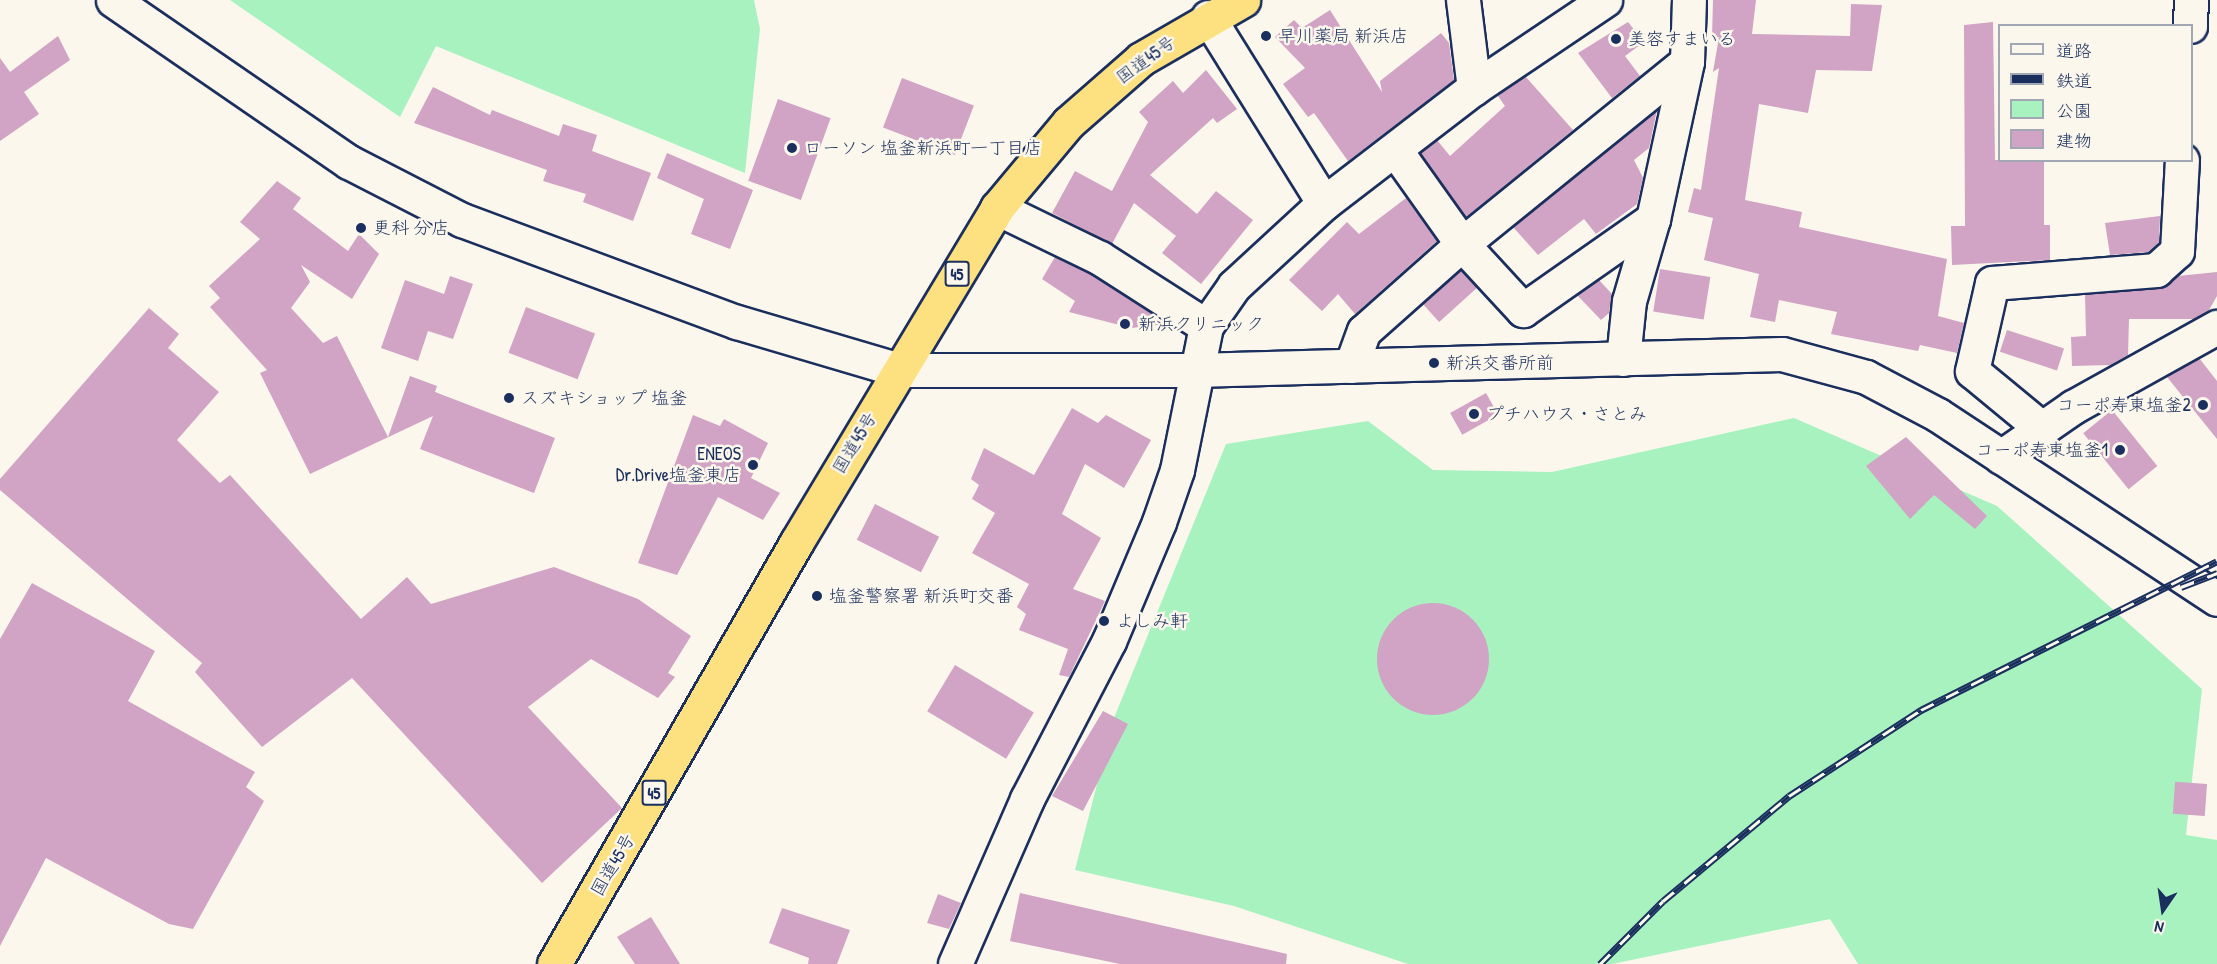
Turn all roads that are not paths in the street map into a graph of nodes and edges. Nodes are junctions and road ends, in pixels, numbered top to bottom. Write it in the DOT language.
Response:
graph roads {
  1 [pos="113,0"];
  2 [pos="1244,0"];
  3 [pos="1462,0"];
  4 [pos="1605,0"];
  5 [pos="1689,0"];
  6 [pos="2192,0"];
  7 [pos="1208,17"];
  8 [pos="2190,24"];
  9 [pos="1687,62"];
  10 [pos="1474,88"];
  11 [pos="1396,151"];
  12 [pos="2182,162"];
  13 [pos="1324,203"];
  14 [pos="997,208"];
  15 [pos="1653,219"];
  16 [pos="1462,244"];
  17 [pos="1206,326"];
  18 [pos="2217,327"];
  19 [pos="1623,359"];
  20 [pos="1351,366"];
  21 [pos="899,370"];
  22 [pos="1194,370"];
  23 [pos="2040,427"];
  24 [pos="2001,457"];
  25 [pos="2217,599"];
  26 [pos="554,964"];
  27 [pos="955,964"];
  1 -- 21 [label="street"];
  2 -- 7 [label="highway, 国道45号 / 45"];
  3 -- 10 [label="street"];
  4 -- 10 [label="street"];
  5 -- 9 [label="street"];
  6 -- 8 [label="street"];
  7 -- 13 [label="street"];
  7 -- 14 [label="highway, 国道45号 / 45"];
  9 -- 15 [label="street"];
  9 -- 16 [label="street"];
  10 -- 11 [label="street"];
  11 -- 13 [label="street"];
  11 -- 16 [label="street"];
  12 -- 23 [label="street"];
  13 -- 17 [label="street"];
  14 -- 17 [label="street"];
  14 -- 21 [label="highway, 国道45号 / 45"];
  15 -- 16 [label="street"];
  15 -- 19 [label="street"];
  16 -- 20 [label="street"];
  17 -- 22 [label="street"];
  18 -- 23 [label="street"];
  19 -- 20 [label="street"];
  19 -- 24 [label="street"];
  20 -- 22 [label="street"];
  21 -- 22 [label="street"];
  21 -- 26 [label="highway, 国道45号 / 45"];
  22 -- 27 [label="street"];
  23 -- 24 [label="street"];
  24 -- 25 [label="street"];
}
